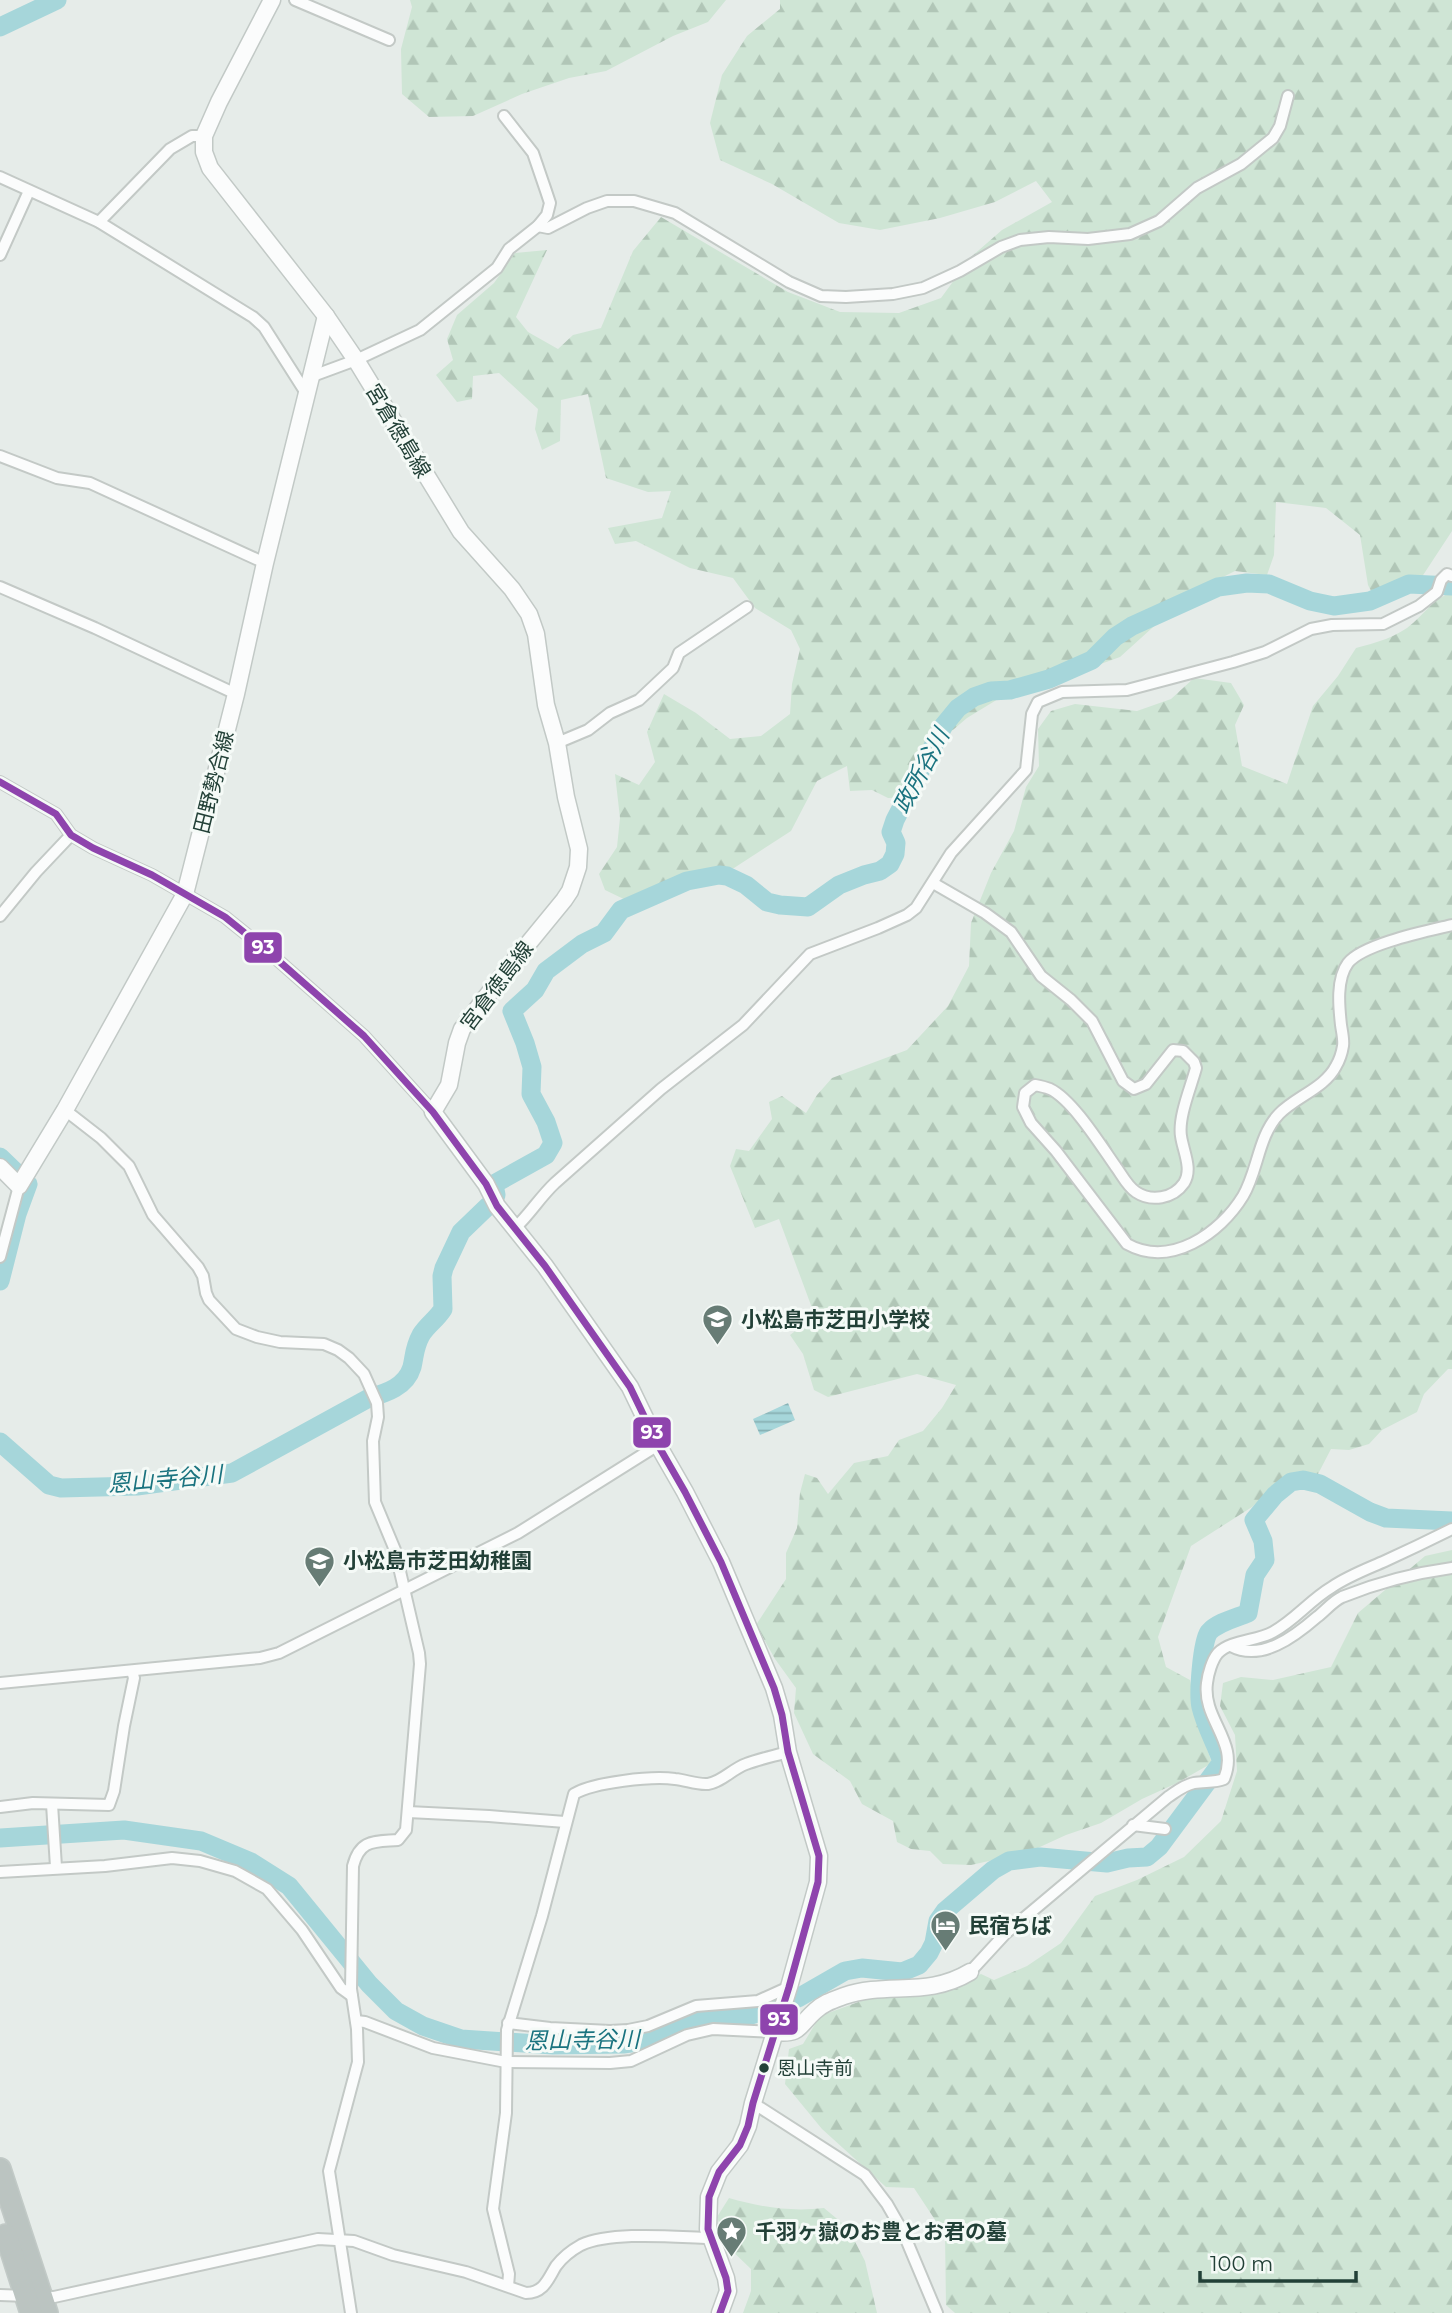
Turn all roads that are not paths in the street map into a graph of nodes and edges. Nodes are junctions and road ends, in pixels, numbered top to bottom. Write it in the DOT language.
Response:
graph roads {
  1 [pos="272,0"];
  2 [pos="295,0"];
  3 [pos="388,40"];
  4 [pos="1288,96"];
  5 [pos="504,116"];
  6 [pos="204,136"];
  7 [pos="0,177"];
  8 [pos="29,191"];
  9 [pos="99,222"];
  10 [pos="538,226"];
  11 [pos="0,256"];
  12 [pos="326,316"];
  13 [pos="356,360"];
  14 [pos="308,385"];
  15 [pos="0,456"];
  16 [pos="265,563"];
  17 [pos="1452,576"];
  18 [pos="0,587"];
  19 [pos="747,607"];
  20 [pos="236,694"];
  21 [pos="557,743"];
  22 [pos="0,782"];
  23 [pos="71,835"];
  24 [pos="933,883"];
  25 [pos="185,894"];
  26 [pos="0,916"];
  27 [pos="1452,925"];
  28 [pos="65,1110"];
  29 [pos="433,1112"];
  30 [pos="0,1167"];
  31 [pos="19,1186"];
  32 [pos="515,1228"];
  33 [pos="0,1257"];
  34 [pos="658,1445"];
  35 [pos="1452,1529"];
  36 [pos="1452,1568"];
  37 [pos="404,1592"];
  38 [pos="1231,1646"];
  39 [pos="132,1671"];
  40 [pos="0,1683"];
  41 [pos="788,1752"];
  42 [pos="0,1807"];
  43 [pos="52,1808"];
  44 [pos="408,1812"];
  45 [pos="565,1822"];
  46 [pos="1133,1825"];
  47 [pos="1165,1829"];
  48 [pos="56,1863"];
  49 [pos="0,1872"];
  50 [pos="970,1972"];
  51 [pos="788,1991"];
  52 [pos="351,1993"];
  53 [pos="356,2021"];
  54 [pos="777,2025"];
  55 [pos="508,2026"];
  56 [pos="506,2057"];
  57 [pos="753,2103"];
  58 [pos="0,2169"];
  59 [pos="0,2216"];
  60 [pos="340,2238"];
  61 [pos="709,2238"];
  62 [pos="508,2286"];
  63 [pos="0,2295"];
  64 [pos="36,2305"];
  65 [pos="351,2313"];
  66 [pos="720,2313"];
  67 [pos="937,2313"];
  1 -- 6 [label="main road"];
  2 -- 3 [label="street"];
  4 -- 10 [label="street"];
  5 -- 10 [label="street"];
  6 -- 9 [label="street"];
  6 -- 12 [label="main road, 宮倉徳島線"];
  7 -- 8 [label="street"];
  8 -- 9 [label="street"];
  8 -- 11 [label="street"];
  9 -- 14 [label="street"];
  10 -- 13 [label="street"];
  12 -- 13 [label="main road, 宮倉徳島線"];
  12 -- 14 [label="main road, 田野勢合線"];
  13 -- 14 [label="street"];
  13 -- 21 [label="main road, 宮倉徳島線"];
  14 -- 16 [label="main road, 田野勢合線"];
  15 -- 16 [label="street"];
  16 -- 20 [label="main road, 田野勢合線"];
  17 -- 24 [label="street"];
  18 -- 20 [label="street"];
  19 -- 21 [label="street"];
  20 -- 25 [label="main road, 田野勢合線"];
  21 -- 29 [label="main road, 宮倉徳島線"];
  22 -- 23 [label="street"];
  23 -- 25 [label="street"];
  23 -- 26 [label="street"];
  24 -- 27 [label="street"];
  24 -- 32 [label="street"];
  25 -- 28 [label="main road, 田野勢合線"];
  25 -- 29 [label="street"];
  28 -- 31 [label="main road, 田野勢合線"];
  28 -- 37 [label="street"];
  29 -- 32 [label="main road"];
  30 -- 31 [label="main road"];
  31 -- 33 [label="street"];
  32 -- 34 [label="main road"];
  34 -- 37 [label="street"];
  34 -- 41 [label="main road"];
  35 -- 38 [label="street"];
  36 -- 38 [label="street"];
  37 -- 39 [label="street"];
  37 -- 44 [label="street"];
  38 -- 46 [label="street"];
  39 -- 40 [label="street"];
  39 -- 43 [label="street"];
  41 -- 45 [label="street"];
  41 -- 51 [label="main road"];
  42 -- 43 [label="street"];
  43 -- 48 [label="street"];
  44 -- 45 [label="street"];
  44 -- 52 [label="street"];
  45 -- 55 [label="street"];
  46 -- 47 [label="street"];
  46 -- 50 [label="street"];
  48 -- 49 [label="street"];
  48 -- 52 [label="street"];
  50 -- 54 [label="main road"];
  51 -- 54 [label="main road"];
  51 -- 55 [label="street"];
  52 -- 53 [label="street"];
  53 -- 56 [label="street"];
  53 -- 60 [label="street"];
  54 -- 56 [label="street"];
  54 -- 57 [label="main road"];
  55 -- 56 [label="street"];
  56 -- 62 [label="street"];
  57 -- 61 [label="main road"];
  57 -- 67 [label="street"];
  58 -- 64 [label="highway"];
  59 -- 64 [label="highway"];
  60 -- 62 [label="street"];
  60 -- 64 [label="street"];
  60 -- 65 [label="street"];
  61 -- 62 [label="street"];
  61 -- 66 [label="main road"];
  63 -- 64 [label="street"];
}
